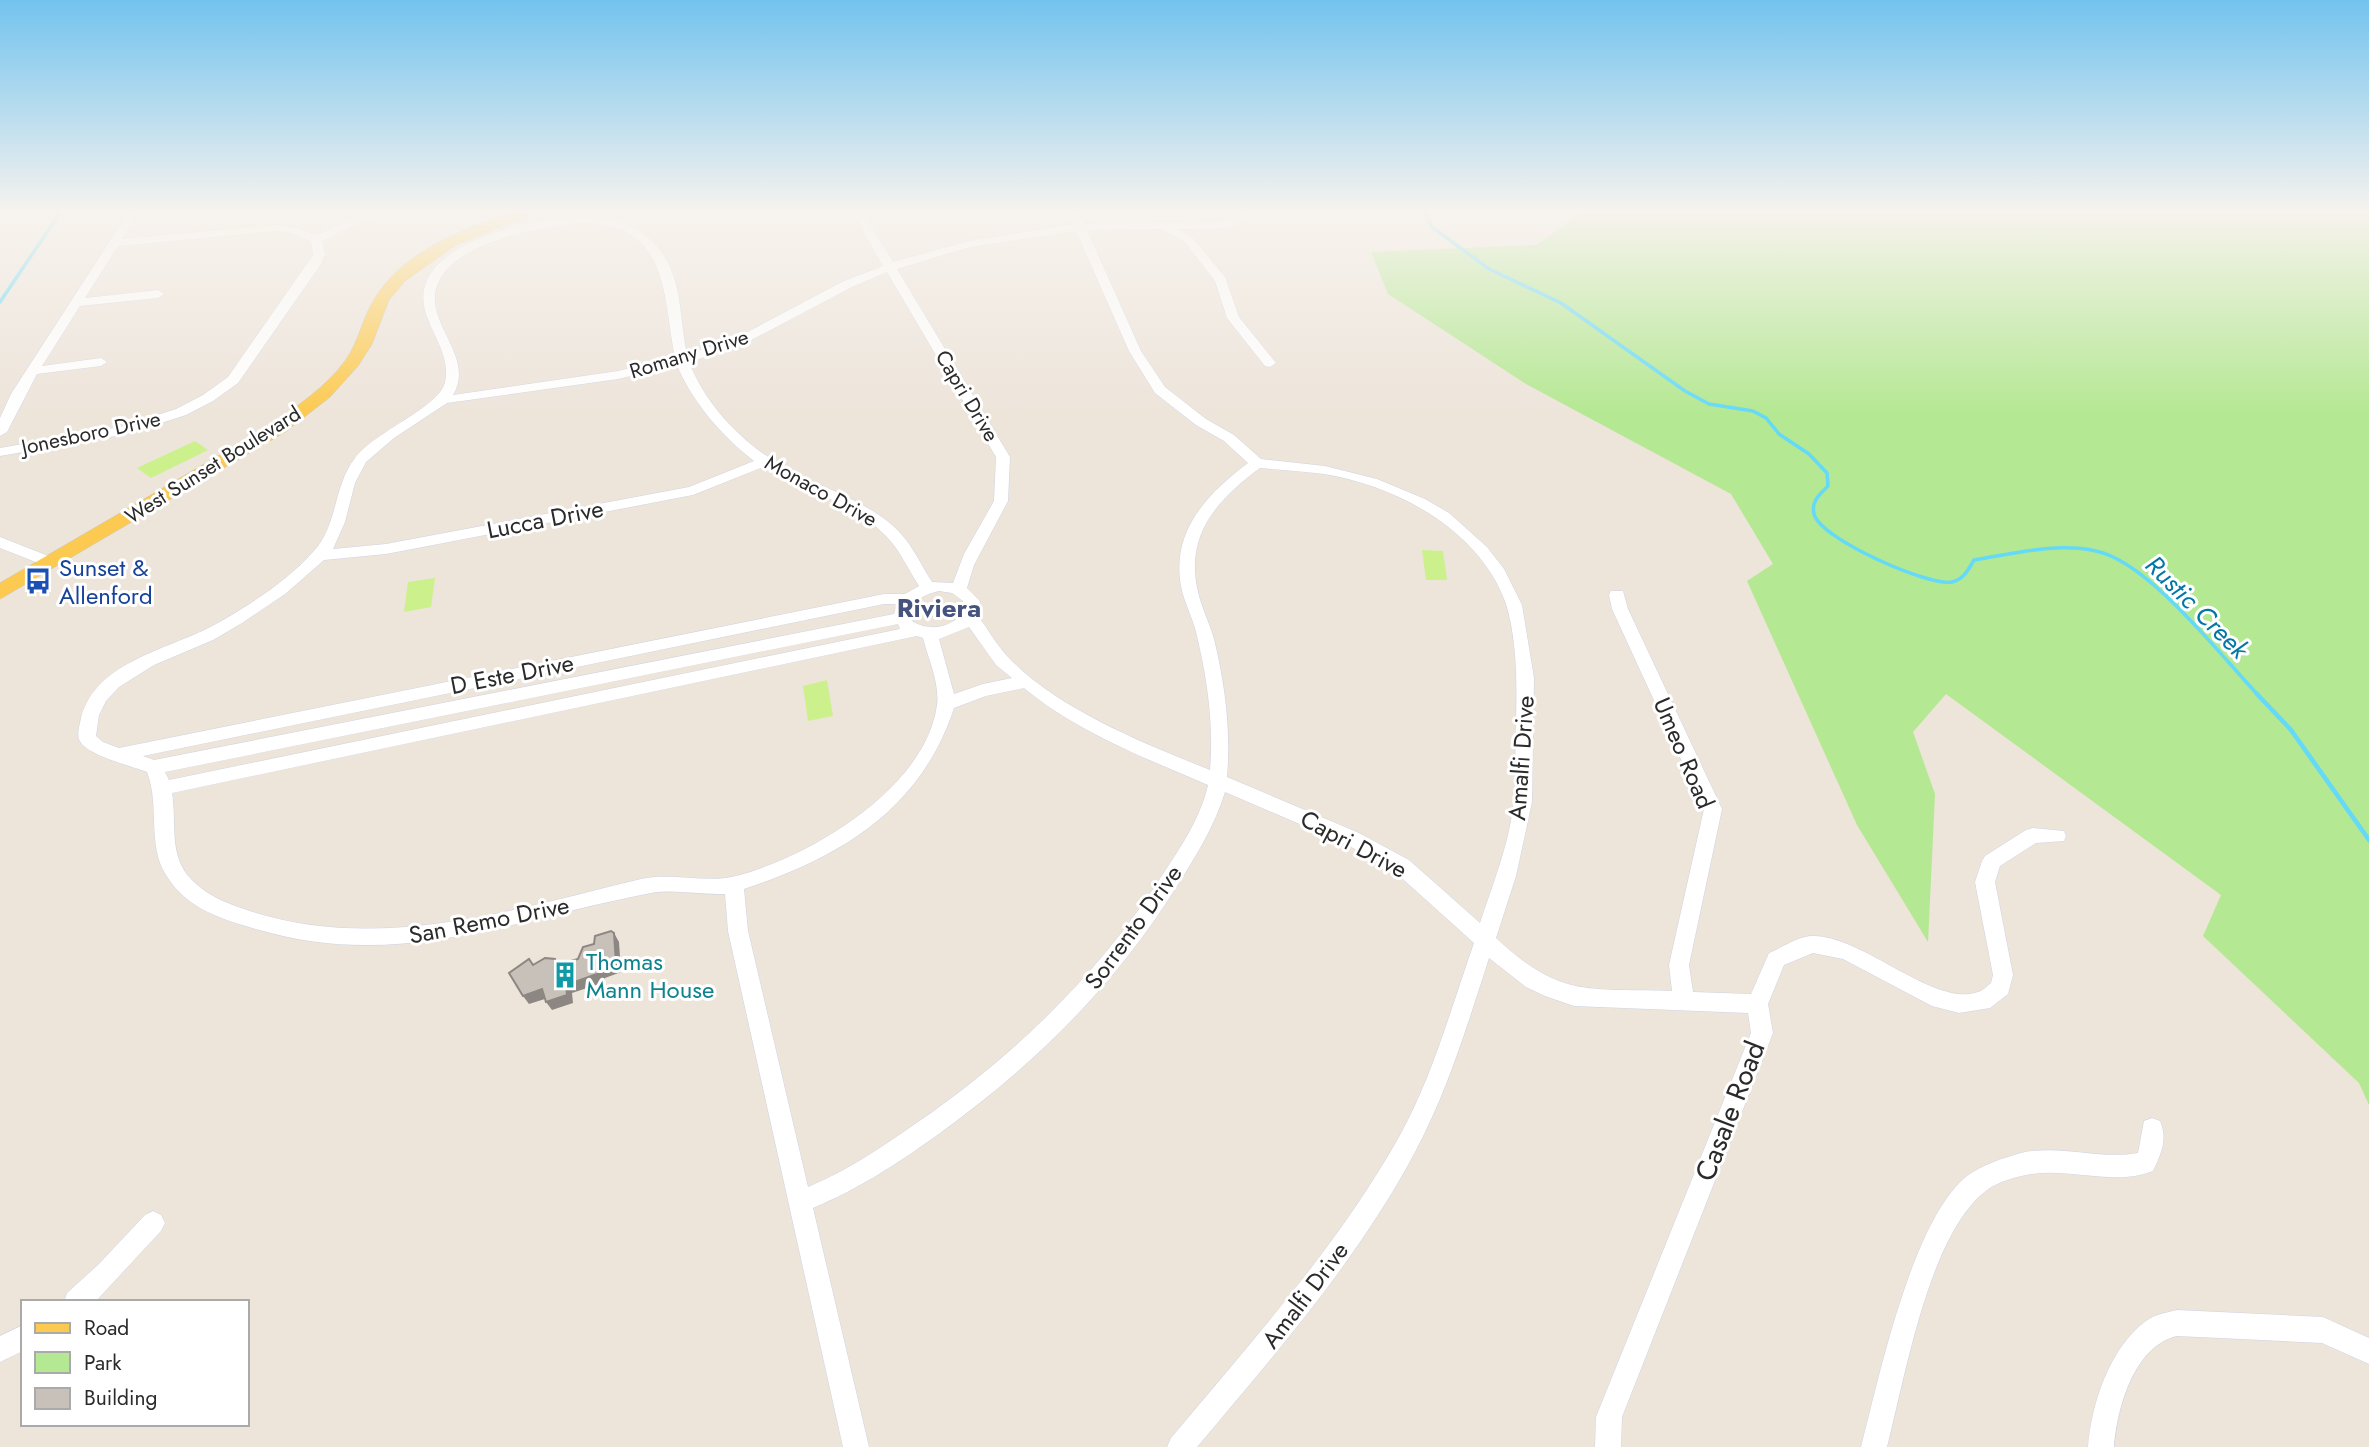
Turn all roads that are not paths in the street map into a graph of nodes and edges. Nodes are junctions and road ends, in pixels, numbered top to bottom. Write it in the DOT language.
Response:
graph roads {
  1 [pos="90,281"];
  2 [pos="303,281"];
  3 [pos="399,281"];
  4 [pos="433,281"];
  5 [pos="671,281"];
  6 [pos="857,281"];
  7 [pos="898,281"];
  8 [pos="1105,281"];
  9 [pos="1221,281"];
  10 [pos="158,294"];
  11 [pos="75,303"];
  12 [pos="681,360"];
  13 [pos="101,362"];
  14 [pos="1269,363"];
  15 [pos="33,371"];
  16 [pos="443,400"];
  17 [pos="0,432"];
  18 [pos="0,452"];
  19 [pos="764,462"];
  20 [pos="1257,463"];
  21 [pos="0,542"];
  22 [pos="321,555"];
  23 [pos="51,563"];
  24 [pos="928,588"];
  25 [pos="959,590"];
  26 [pos="0,592"];
  27 [pos="1617,595"];
  28 [pos="908,599"];
  29 [pos="970,617"];
  30 [pos="915,627"];
  31 [pos="1023,682"];
  32 [pos="946,704"];
  33 [pos="116,755"];
  34 [pos="154,767"];
  35 [pos="1218,780"];
  36 [pos="165,788"];
  37 [pos="2057,836"];
  38 [pos="733,884"];
  39 [pos="1485,939"];
  40 [pos="1684,1001"];
  41 [pos="1757,1004"];
  42 [pos="2152,1129"];
  43 [pos="800,1202"];
  44 [pos="153,1223"];
  45 [pos="78,1300"];
  46 [pos="21,1339"];
  47 [pos="0,1349"];
  48 [pos="2369,1351"];
  49 [pos="856,1447"];
  50 [pos="1180,1447"];
  51 [pos="1608,1447"];
  52 [pos="1874,1447"];
  53 [pos="2101,1447"];
  1 -- 11 [label="street"];
  2 -- 18 [label="street, Jonesboro Drive"];
  3 -- 23 [label="main road, West Sunset Boulevard"];
  4 -- 16 [label="street"];
  5 -- 12 [label="street, Monaco Drive"];
  6 -- 12 [label="street, Romany Drive"];
  7 -- 25 [label="street, Capri Drive"];
  8 -- 20 [label="street"];
  9 -- 14 [label="street"];
  10 -- 11 [label="street"];
  11 -- 15 [label="street"];
  12 -- 16 [label="street, Romany Drive"];
  12 -- 19 [label="street, Monaco Drive"];
  13 -- 15 [label="street"];
  15 -- 17 [label="street"];
  16 -- 22 [label="street"];
  19 -- 22 [label="street, Lucca Drive"];
  19 -- 24 [label="street, Monaco Drive"];
  20 -- 35 [label="street, Sorrento Drive"];
  20 -- 39 [label="street, Amalfi Drive"];
  21 -- 23 [label="street"];
  22 -- 33 [label="street"];
  23 -- 26 [label="main road, West Sunset Boulevard"];
  24 -- 25 [label="street"];
  24 -- 28 [label="street, D Este Drive"];
  25 -- 29 [label="street"];
  27 -- 40 [label="street, Umeo Road"];
  28 -- 30 [label="street"];
  28 -- 33 [label="street, D Este Drive"];
  29 -- 30 [label="street, D Este Drive"];
  29 -- 31 [label="street, Capri Drive"];
  30 -- 32 [label="street"];
  30 -- 34 [label="street, D Este Drive"];
  30 -- 36 [label="street, D Este Drive"];
  31 -- 32 [label="street"];
  31 -- 35 [label="street, Capri Drive"];
  32 -- 38 [label="street"];
  33 -- 34 [label="street"];
  34 -- 36 [label="street, San Remo Drive"];
  35 -- 39 [label="street, Capri Drive"];
  35 -- 43 [label="street, Sorrento Drive"];
  36 -- 38 [label="street, San Remo Drive"];
  37 -- 41 [label="street, Casale Road"];
  38 -- 43 [label="street"];
  39 -- 40 [label="street, Capri Drive"];
  39 -- 50 [label="street, Amalfi Drive"];
  40 -- 41 [label="street, Capri Drive"];
  41 -- 51 [label="street, Casale Road"];
  42 -- 52 [label="street"];
  43 -- 49 [label="street"];
  44 -- 45 [label="street"];
  46 -- 47 [label="street"];
  48 -- 53 [label="street"];
}
